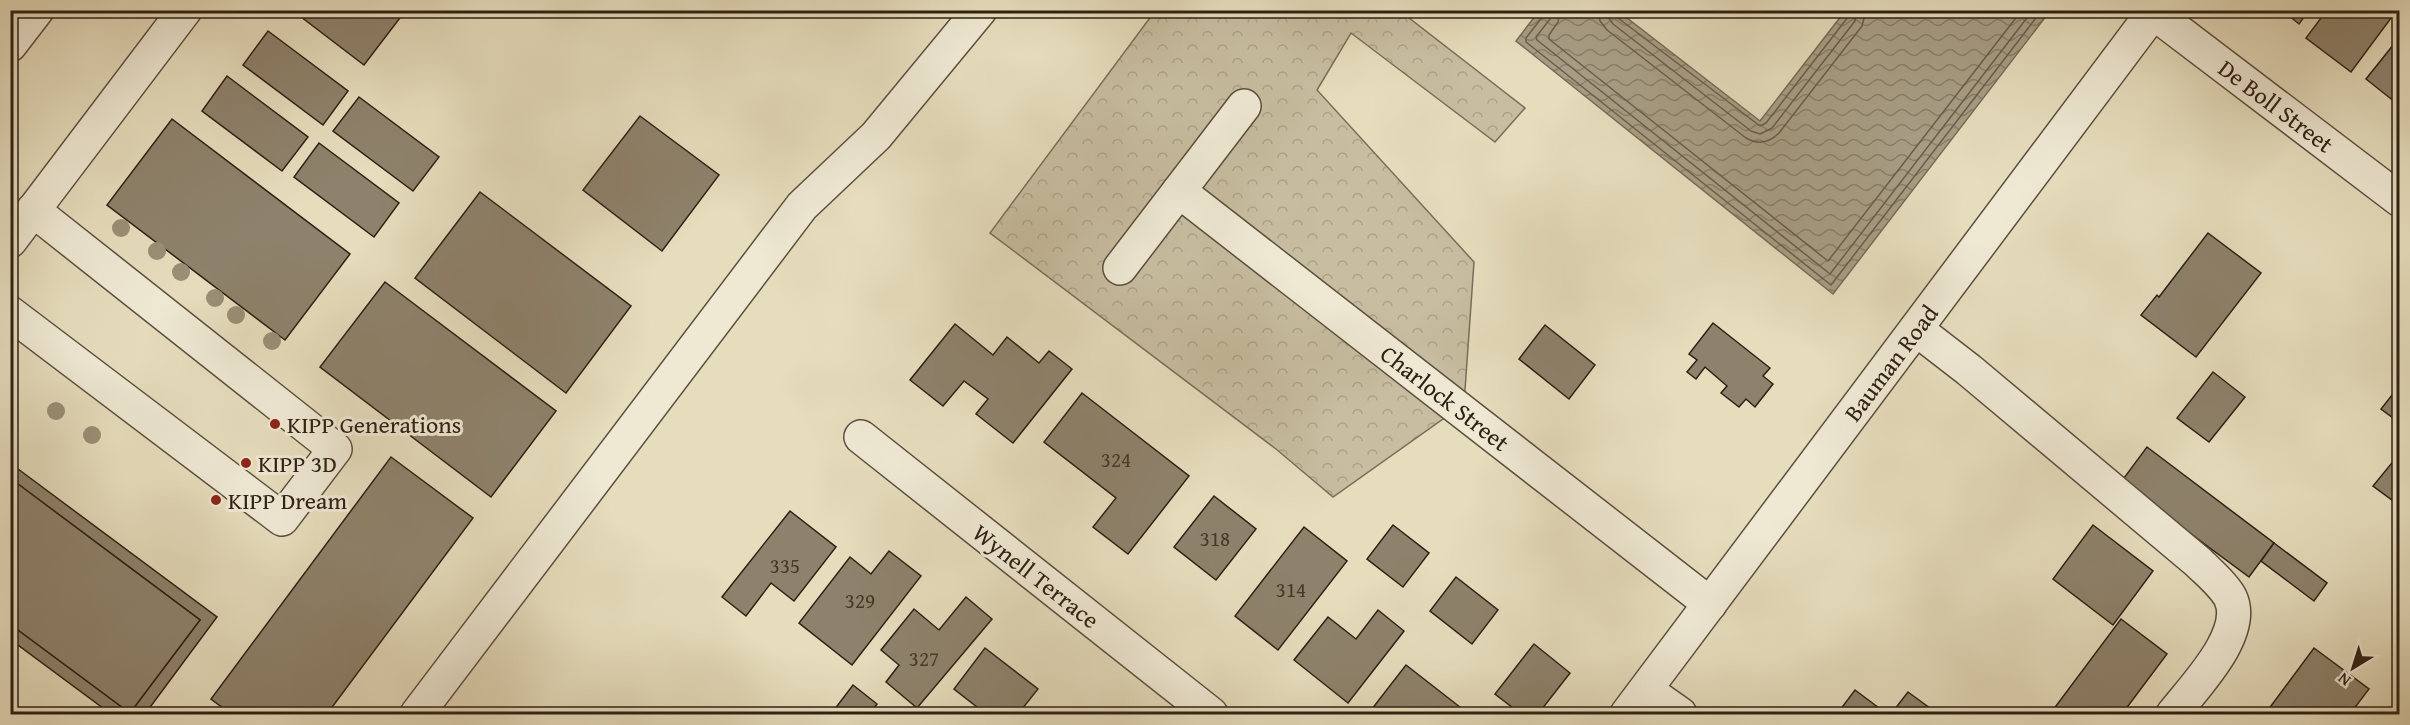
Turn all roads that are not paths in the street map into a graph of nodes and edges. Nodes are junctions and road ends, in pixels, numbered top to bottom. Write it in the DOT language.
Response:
graph roads {
  1 [pos="37,10"];
  2 [pos="185,10"];
  3 [pos="980,10"];
  4 [pos="2154,12"];
  5 [pos="10,45"];
  6 [pos="1244,106"];
  7 [pos="1179,191"];
  8 [pos="2400,200"];
  9 [pos="33,210"];
  10 [pos="10,241"];
  11 [pos="1120,267"];
  12 [pos="10,313"];
  13 [pos="1916,329"];
  14 [pos="861,437"];
  15 [pos="1710,604"];
  16 [pos="1636,702"];
  17 [pos="417,714"];
  18 [pos="1211,714"];
  19 [pos="1680,714"];
  20 [pos="2173,714"];
  1 -- 5 [label="street"];
  2 -- 9 [label="street"];
  3 -- 17 [label="street"];
  4 -- 8 [label="street, De Boll Street"];
  4 -- 13 [label="street, Bauman Road"];
  6 -- 7 [label="street"];
  7 -- 11 [label="street"];
  7 -- 15 [label="street, Charlock Street"];
  9 -- 10 [label="street"];
  9 -- 12 [label="street"];
  13 -- 15 [label="street, Bauman Road"];
  13 -- 20 [label="street"];
  14 -- 18 [label="street, Wynell Terrace"];
  15 -- 16 [label="street, Bauman Road"];
  16 -- 19 [label="street"];
}
